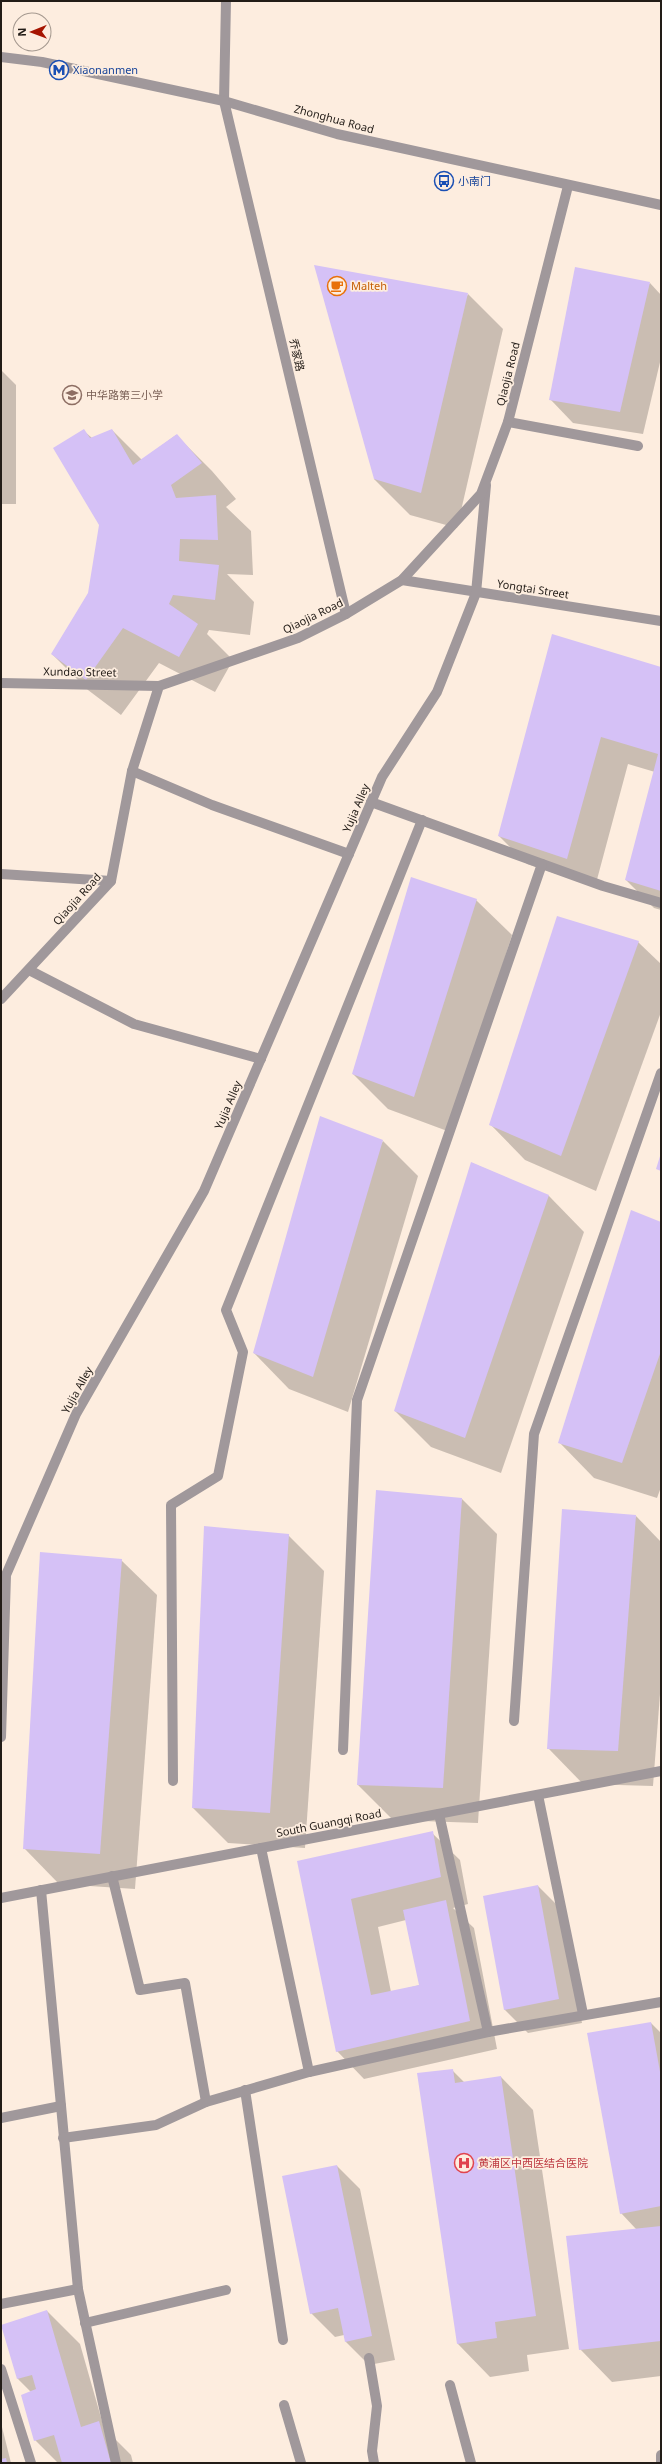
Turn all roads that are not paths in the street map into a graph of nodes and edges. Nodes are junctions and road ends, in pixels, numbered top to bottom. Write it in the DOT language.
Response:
graph roads {
  1 [pos="226,1"];
  2 [pos="1,57"];
  3 [pos="224,101"];
  4 [pos="568,186"];
  5 [pos="661,205"];
  6 [pos="508,422"];
  7 [pos="638,446"];
  8 [pos="486,481"];
  9 [pos="402,580"];
  10 [pos="476,593"];
  11 [pos="346,614"];
  12 [pos="661,621"];
  13 [pos="1,683"];
  14 [pos="159,686"];
  15 [pos="132,771"];
  16 [pos="371,802"];
  17 [pos="422,820"];
  18 [pos="349,854"];
  19 [pos="542,864"];
  20 [pos="1,874"];
  21 [pos="111,881"];
  22 [pos="661,903"];
  23 [pos="29,970"];
  24 [pos="1,999"];
  25 [pos="261,1059"];
  26 [pos="661,1073"];
  27 [pos="3,1612"];
  28 [pos="514,1721"];
  29 [pos="1,1737"];
  30 [pos="343,1750"];
  31 [pos="661,1771"];
  32 [pos="173,1781"];
  33 [pos="538,1795"];
  34 [pos="439,1814"];
  35 [pos="261,1848"];
  36 [pos="112,1876"];
  37 [pos="41,1890"];
  38 [pos="1,1898"];
  39 [pos="661,2002"];
  40 [pos="583,2014"];
  41 [pos="488,2032"];
  42 [pos="309,2072"];
  43 [pos="245,2090"];
  44 [pos="206,2102"];
  45 [pos="61,2106"];
  46 [pos="1,2118"];
  47 [pos="63,2138"];
  48 [pos="78,2289"];
  49 [pos="226,2290"];
  50 [pos="1,2304"];
  51 [pos="85,2324"];
  52 [pos="283,2340"];
  53 [pos="369,2358"];
  54 [pos="1,2369"];
  55 [pos="450,2385"];
  56 [pos="284,2404"];
  57 [pos="661,2455"];
  58 [pos="31,2463"];
  59 [pos="116,2463"];
  60 [pos="301,2463"];
  61 [pos="374,2463"];
  62 [pos="471,2463"];
  63 [pos="661,2463"];
  1 -- 3 [label="street, 乔家路"];
  2 -- 3 [label="street, Zhonghua Road"];
  3 -- 4 [label="street, Zhonghua Road"];
  3 -- 11 [label="street, 乔家路"];
  4 -- 5 [label="street, Zhonghua Road"];
  4 -- 6 [label="street, Qiaojia Road"];
  6 -- 7 [label="street"];
  6 -- 8 [label="street, Qiaojia Road"];
  8 -- 9 [label="street, Qiaojia Road"];
  8 -- 10 [label="street, Yujia Alley"];
  9 -- 10 [label="street, Yongtai Street"];
  9 -- 11 [label="street, Qiaojia Road"];
  10 -- 12 [label="street, Yongtai Street"];
  10 -- 16 [label="street, Yujia Alley"];
  11 -- 14 [label="street, Qiaojia Road"];
  13 -- 14 [label="street, Xundao Street"];
  14 -- 15 [label="street, Qiaojia Road"];
  15 -- 18 [label="street"];
  15 -- 21 [label="street, Qiaojia Road"];
  16 -- 17 [label="street"];
  16 -- 18 [label="street, Yujia Alley"];
  17 -- 19 [label="street"];
  17 -- 32 [label="street"];
  18 -- 25 [label="street, Yujia Alley"];
  19 -- 22 [label="street"];
  19 -- 30 [label="street"];
  20 -- 21 [label="street"];
  21 -- 23 [label="street, Qiaojia Road"];
  23 -- 24 [label="street, Qiaojia Road"];
  23 -- 25 [label="street"];
  25 -- 27 [label="street, Yujia Alley"];
  26 -- 28 [label="street"];
  27 -- 29 [label="street, Yujia Alley"];
  31 -- 33 [label="street, South Guangqi Road"];
  33 -- 34 [label="street, South Guangqi Road"];
  33 -- 40 [label="street"];
  34 -- 35 [label="street, South Guangqi Road"];
  34 -- 41 [label="street"];
  35 -- 36 [label="street, South Guangqi Road"];
  35 -- 42 [label="street"];
  36 -- 37 [label="street, South Guangqi Road"];
  36 -- 44 [label="street"];
  37 -- 38 [label="street, South Guangqi Road"];
  37 -- 45 [label="street"];
  39 -- 40 [label="street"];
  40 -- 41 [label="street"];
  41 -- 42 [label="street"];
  42 -- 43 [label="street"];
  43 -- 44 [label="street"];
  43 -- 52 [label="street"];
  44 -- 47 [label="street"];
  45 -- 46 [label="street"];
  45 -- 47 [label="street"];
  47 -- 48 [label="street"];
  48 -- 50 [label="street"];
  48 -- 51 [label="street"];
  49 -- 51 [label="street"];
  51 -- 59 [label="street"];
  53 -- 61 [label="street"];
  54 -- 58 [label="street"];
  55 -- 62 [label="street"];
  56 -- 60 [label="street"];
  57 -- 63 [label="street"];
}
